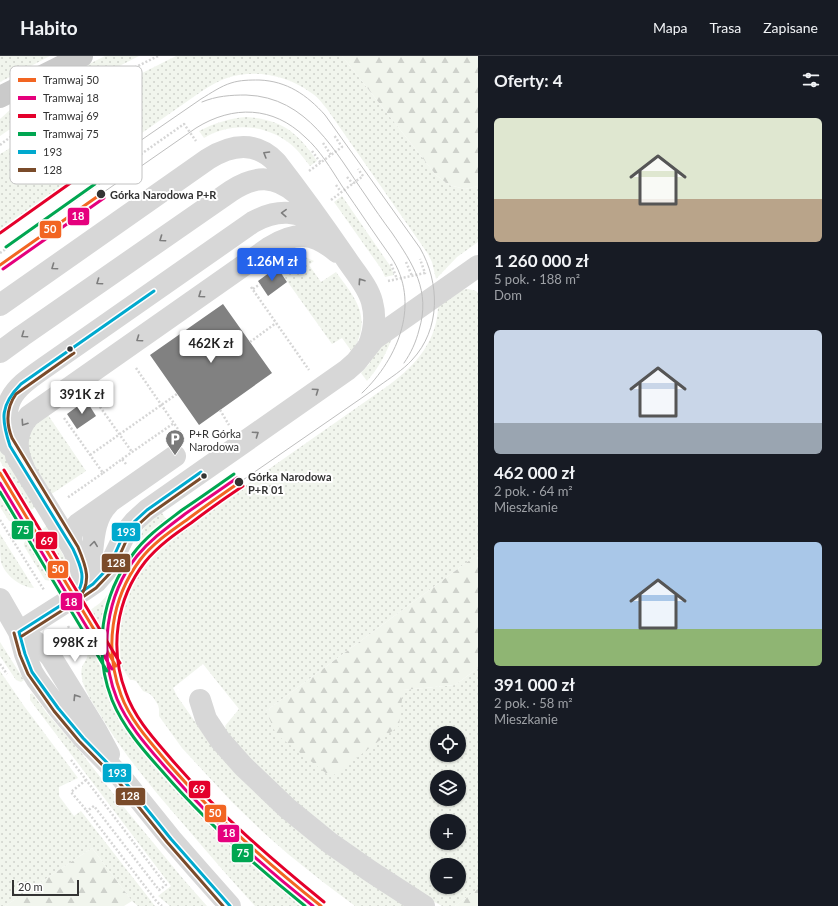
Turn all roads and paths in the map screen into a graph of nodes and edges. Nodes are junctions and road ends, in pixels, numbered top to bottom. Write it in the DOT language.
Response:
graph roads {
  1 [pos="82,56"];
  2 [pos="158,56"];
  3 [pos="62,66"];
  4 [pos="138,66"];
  5 [pos="10,92"];
  6 [pos="0,97"];
  7 [pos="184,124"];
  8 [pos="334,135"];
  9 [pos="10,138"];
  10 [pos="323,143"];
  11 [pos="0,145"];
  12 [pos="312,151"];
  13 [pos="142,153"];
  14 [pos="331,155"];
  15 [pos="320,163"];
  16 [pos="358,169"];
  17 [pos="309,171"];
  18 [pos="348,177"];
  19 [pos="98,184"];
  20 [pos="353,184"];
  21 [pos="336,185"];
  22 [pos="342,192"];
  23 [pos="319,203"];
  24 [pos="330,236"];
  25 [pos="0,253"];
  26 [pos="420,259"];
  27 [pos="348,262"];
  28 [pos="406,262"];
  29 [pos="391,264"];
  30 [pos="478,266"];
  31 [pos="412,276"];
  32 [pos="398,279"];
  33 [pos="383,282"];
  34 [pos="260,284"];
  35 [pos="249,285"];
  36 [pos="253,290"];
  37 [pos="372,302"];
  38 [pos="0,305"];
  39 [pos="413,311"];
  40 [pos="276,323"];
  41 [pos="250,342"];
  42 [pos="368,347"];
  43 [pos="0,352"];
  44 [pos="315,366"];
  45 [pos="135,368"];
  46 [pos="177,394"];
  47 [pos="92,395"];
  48 [pos="161,405"];
  49 [pos="63,416"];
  50 [pos="174,423"];
  51 [pos="230,426"];
  52 [pos="224,430"];
  53 [pos="120,434"];
  54 [pos="5,437"];
  55 [pos="181,448"];
  56 [pos="132,452"];
  57 [pos="90,454"];
  58 [pos="122,459"];
  59 [pos="24,468"];
  60 [pos="130,470"];
  61 [pos="103,473"];
  62 [pos="116,498"];
  63 [pos="49,510"];
  64 [pos="0,520"];
  65 [pos="10,536"];
  66 [pos="73,549"];
  67 [pos="44,590"];
  68 [pos="77,596"];
  69 [pos="0,599"];
  70 [pos="68,626"];
  71 [pos="19,632"];
  72 [pos="74,654"];
  73 [pos="0,664"];
  74 [pos="8,675"];
  75 [pos="200,700"];
  76 [pos="67,755"];
  77 [pos="86,780"];
  78 [pos="87,811"];
  79 [pos="162,906"];
  80 [pos="230,906"];
  81 [pos="424,906"];
  1 -- 3 [label="main road"];
  2 -- 4 [label="path"];
  5 -- 6 [label="main road"];
  7 -- 13 [label="path"];
  8 -- 14 [label="path"];
  9 -- 11 [label="path"];
  10 -- 14 [label="path"];
  12 -- 15 [label="path"];
  14 -- 15 [label="path"];
  15 -- 17 [label="path"];
  16 -- 20 [label="path"];
  18 -- 20 [label="path"];
  19 -- 25 [label="path"];
  20 -- 22 [label="path"];
  21 -- 22 [label="path"];
  22 -- 23 [label="path"];
  23 -- 24 [label="street"];
  23 -- 38 [label="street, one-way"];
  23 -- 43 [label="street, one-way"];
  24 -- 27 [label="street"];
  24 -- 54 [label="street, one-way"];
  26 -- 31 [label="path"];
  37 -- 27 [label="street, one-way"];
  27 -- 59 [label="street, one-way"];
  28 -- 31 [label="path"];
  29 -- 32 [label="path"];
  30 -- 39 [label="street"];
  31 -- 32 [label="path"];
  32 -- 33 [label="path"];
  34 -- 36 [label="path"];
  35 -- 36 [label="path"];
  36 -- 40 [label="path"];
  37 -- 39 [label="street"];
  37 -- 42 [label="street"];
  39 -- 42 [label="street"];
  40 -- 41 [label="path"];
  40 -- 44 [label="path"];
  68 -- 42 [label="street, one-way"];
  45 -- 48 [label="path"];
  46 -- 48 [label="path"];
  47 -- 53 [label="path"];
  48 -- 50 [label="path"];
  48 -- 53 [label="path"];
  49 -- 57 [label="path"];
  50 -- 55 [label="path"];
  50 -- 56 [label="path"];
  51 -- 52 [label="path"];
  53 -- 56 [label="path"];
  53 -- 57 [label="path"];
  54 -- 59 [label="street"];
  55 -- 62 [label="street"];
  56 -- 58 [label="path"];
  57 -- 61 [label="path"];
  58 -- 60 [label="path"];
  58 -- 61 [label="path"];
  59 -- 63 [label="street"];
  61 -- 63 [label="path"];
  62 -- 66 [label="street"];
  68 -- 62 [label="street, one-way"];
  63 -- 65 [label="path"];
  63 -- 66 [label="street"];
  64 -- 65 [label="path"];
  65 -- 67 [label="path"];
  66 -- 68 [label="street"];
  68 -- 71 [label="street"];
  69 -- 71 [label="street"];
  70 -- 72 [label="path"];
  71 -- 80 [label="street"];
  73 -- 74 [label="path"];
  75 -- 81 [label="street"];
  76 -- 77 [label="path"];
  77 -- 78 [label="path"];
  77 -- 78 [label="path"];
  78 -- 79 [label="path"];
}
